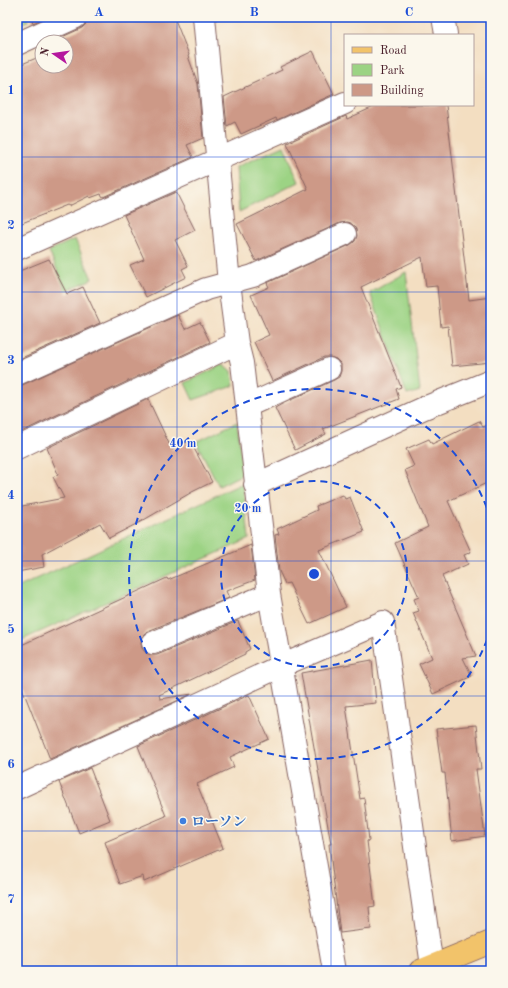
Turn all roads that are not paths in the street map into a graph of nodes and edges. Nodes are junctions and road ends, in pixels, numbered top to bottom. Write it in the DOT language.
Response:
graph roads {
  1 [pos="76,17"];
  2 [pos="204,17"];
  3 [pos="17,44"];
  4 [pos="344,103"];
  5 [pos="217,160"];
  6 [pos="345,234"];
  7 [pos="17,249"];
  8 [pos="228,283"];
  9 [pos="237,343"];
  10 [pos="329,369"];
  11 [pos="17,374"];
  12 [pos="491,381"];
  13 [pos="247,406"];
  14 [pos="17,448"];
  15 [pos="255,485"];
  16 [pos="268,594"];
  17 [pos="153,643"];
  18 [pos="281,666"];
  19 [pos="17,788"];
  20 [pos="491,942"];
  21 [pos="426,969"];
  22 [pos="334,971"];
  1 -- 3 [label="street"];
  2 -- 5 [label="street"];
  4 -- 5 [label="street"];
  5 -- 7 [label="street"];
  5 -- 8 [label="street"];
  6 -- 8 [label="street"];
  8 -- 9 [label="street"];
  8 -- 11 [label="street"];
  9 -- 13 [label="street"];
  9 -- 14 [label="street"];
  10 -- 13 [label="street"];
  12 -- 15 [label="street"];
  13 -- 15 [label="street"];
  15 -- 16 [label="street"];
  16 -- 17 [label="street"];
  16 -- 18 [label="street"];
  18 -- 19 [label="street"];
  18 -- 21 [label="street"];
  18 -- 22 [label="street"];
  20 -- 21 [label="main road"];
}
